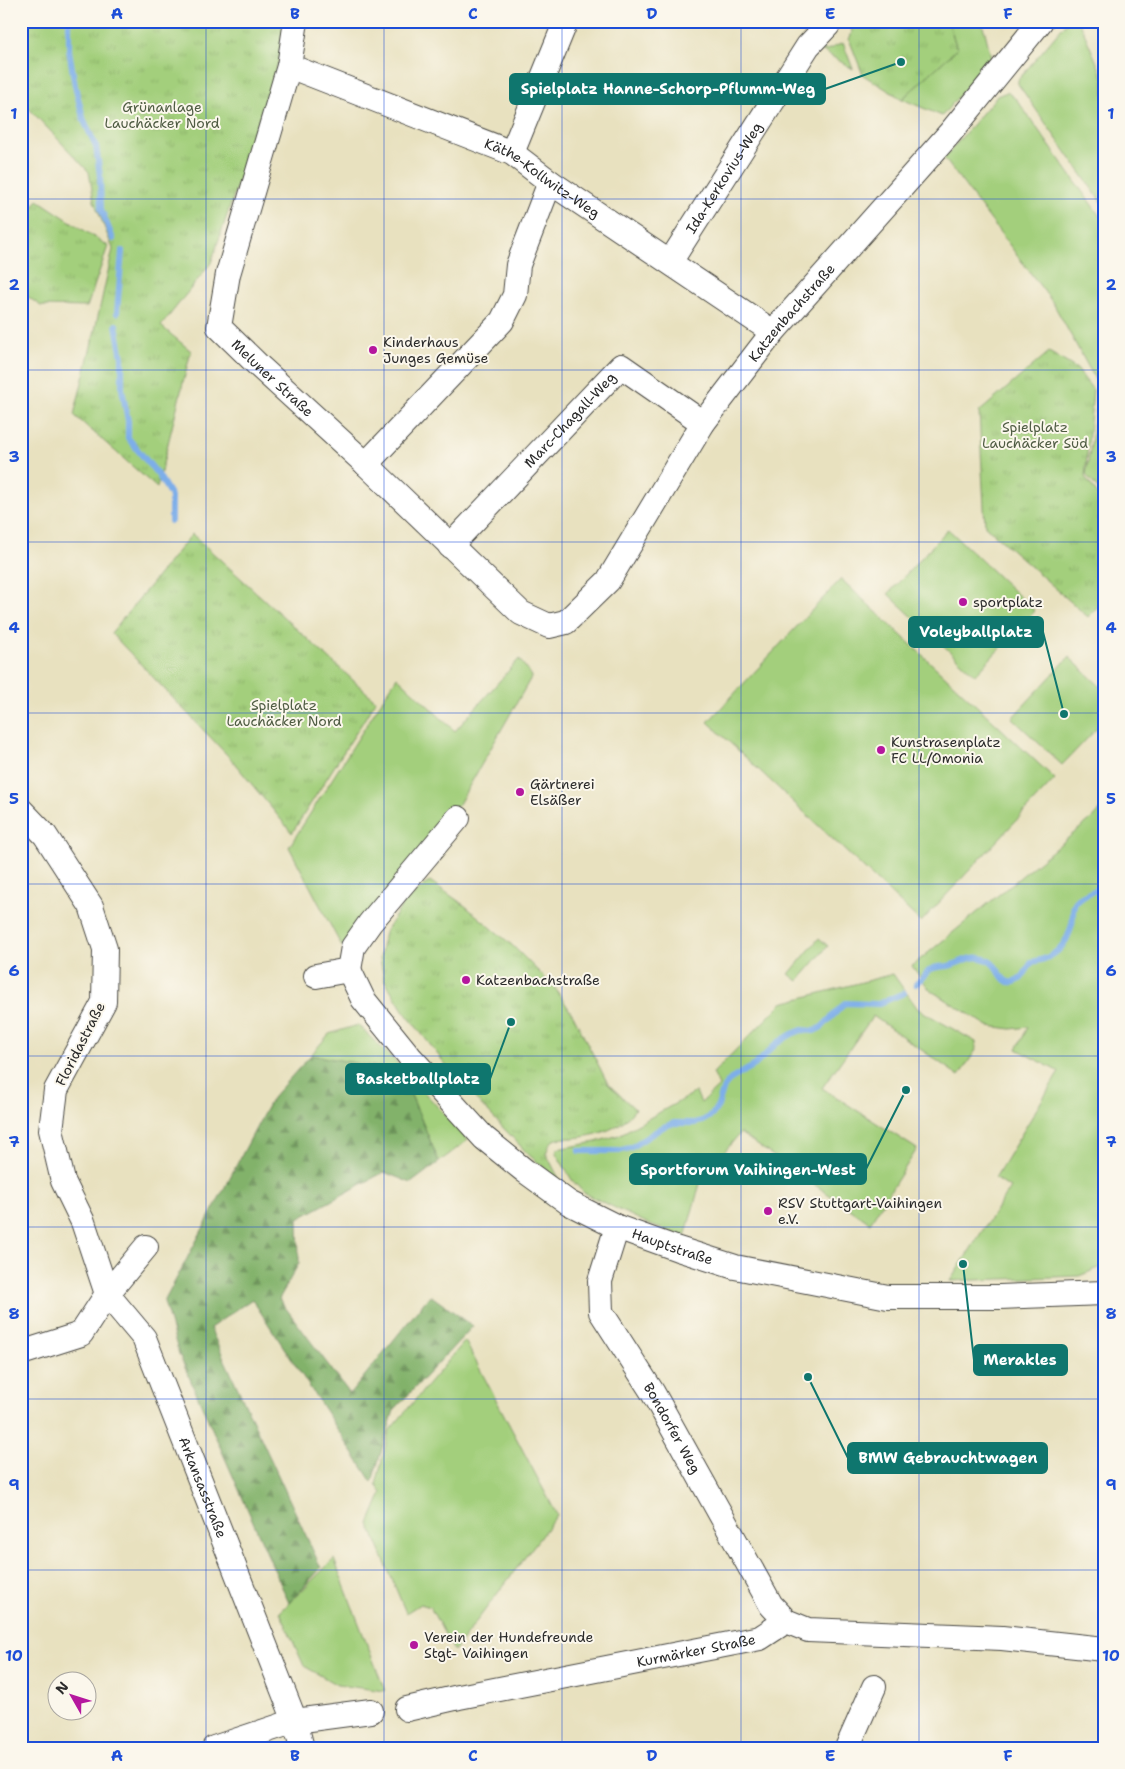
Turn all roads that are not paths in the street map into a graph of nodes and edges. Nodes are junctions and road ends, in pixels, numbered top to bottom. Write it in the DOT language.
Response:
graph roads {
  1 [pos="296,21"];
  2 [pos="566,21"];
  3 [pos="829,21"];
  4 [pos="1041,21"];
  5 [pos="288,66"];
  6 [pos="512,153"];
  7 [pos="550,182"];
  8 [pos="670,262"];
  9 [pos="773,332"];
  10 [pos="703,423"];
  11 [pos="366,464"];
  12 [pos="450,546"];
  13 [pos="566,622"];
  14 [pos="21,810"];
  15 [pos="458,818"];
  16 [pos="349,970"];
  17 [pos="316,976"];
  18 [pos="617,1227"];
  19 [pos="146,1247"];
  20 [pos="1104,1293"];
  21 [pos="108,1294"];
  22 [pos="21,1353"];
  23 [pos="786,1621"];
  24 [pos="1104,1649"];
  25 [pos="874,1687"];
  26 [pos="406,1709"];
  27 [pos="371,1711"];
  28 [pos="295,1721"];
  29 [pos="214,1748"];
  30 [pos="302,1748"];
  31 [pos="847,1748"];
  1 -- 5 [label="street, Meluner Straße"];
  2 -- 6 [label="street"];
  3 -- 8 [label="street, Ida-Kerkovius-Weg"];
  4 -- 9 [label="street, Katzenbachstraße"];
  5 -- 6 [label="street, Käthe-Kollwitz-Weg"];
  5 -- 11 [label="street, Meluner Straße"];
  6 -- 7 [label="street, Käthe-Kollwitz-Weg"];
  7 -- 8 [label="street, Käthe-Kollwitz-Weg"];
  7 -- 11 [label="street"];
  8 -- 9 [label="street, Käthe-Kollwitz-Weg"];
  9 -- 10 [label="street, Katzenbachstraße"];
  10 -- 12 [label="street, Marc-Chagall-Weg"];
  10 -- 13 [label="street, Katzenbachstraße"];
  11 -- 12 [label="street, Meluner Straße"];
  12 -- 13 [label="street, Meluner Straße"];
  14 -- 21 [label="street, Floridastraße"];
  15 -- 16 [label="street"];
  16 -- 17 [label="street"];
  16 -- 18 [label="street, Hauptstraße"];
  18 -- 20 [label="street, Hauptstraße"];
  18 -- 23 [label="street, Bondorfer Weg"];
  19 -- 21 [label="street"];
  21 -- 22 [label="street"];
  21 -- 28 [label="street, Arkansasstraße"];
  23 -- 24 [label="street"];
  23 -- 26 [label="street, Kurmärker Straße"];
  25 -- 31 [label="street"];
  27 -- 28 [label="street"];
  28 -- 29 [label="street"];
  28 -- 30 [label="street, Arkansasstraße"];
}
